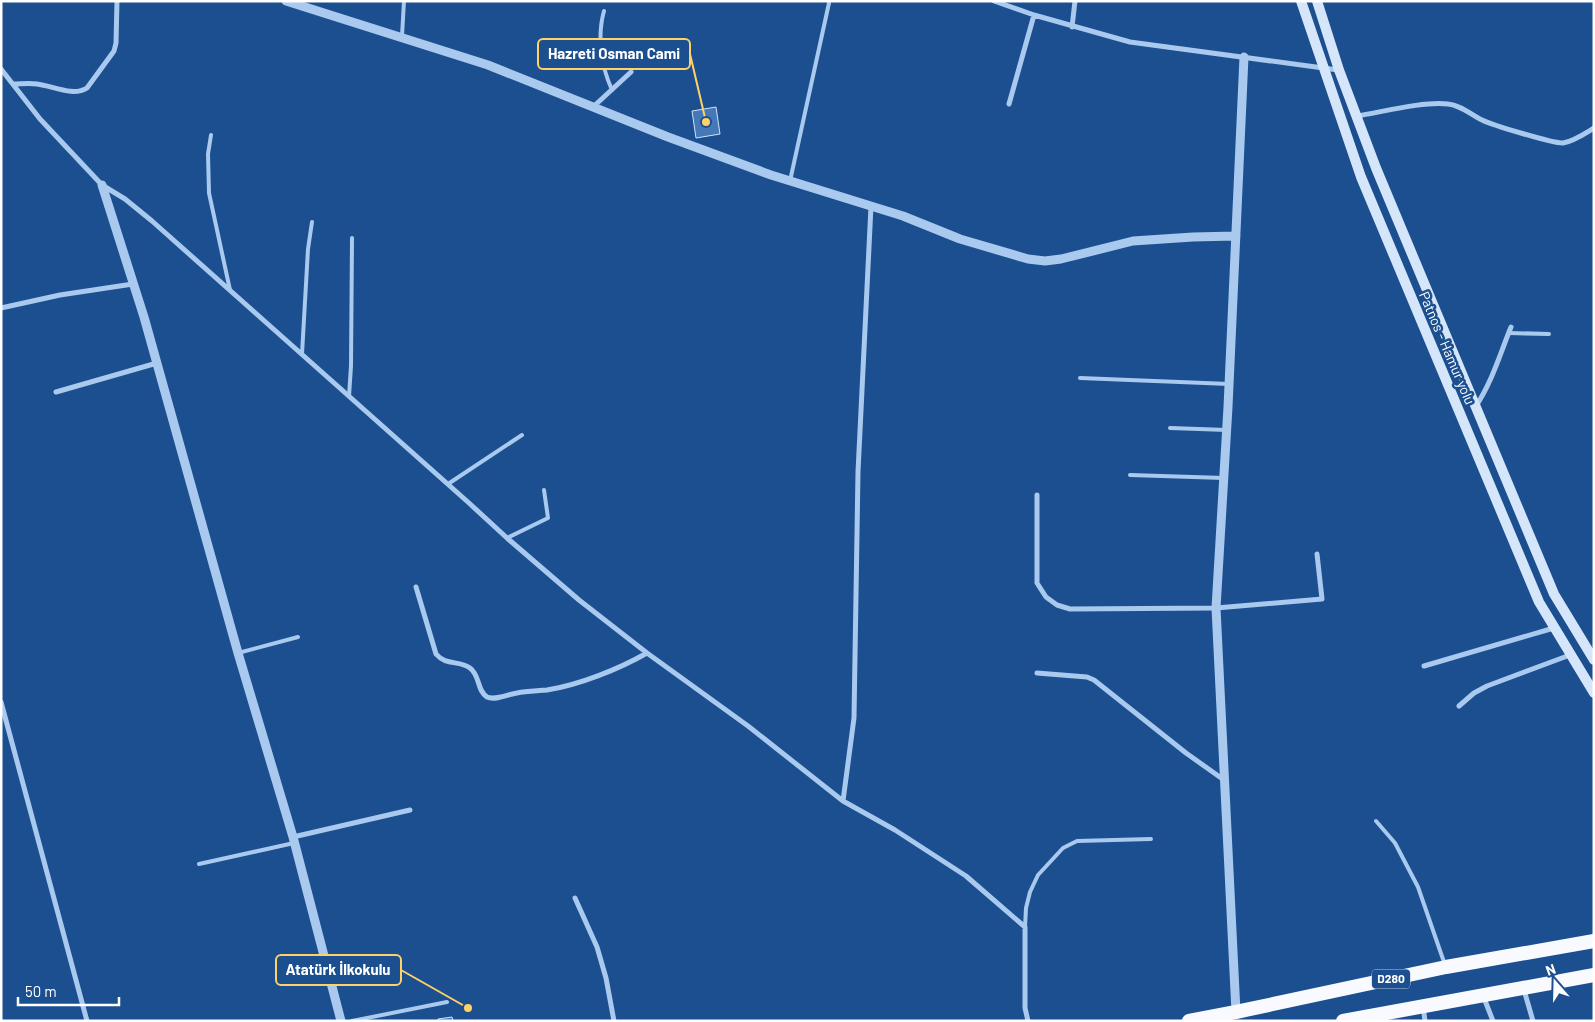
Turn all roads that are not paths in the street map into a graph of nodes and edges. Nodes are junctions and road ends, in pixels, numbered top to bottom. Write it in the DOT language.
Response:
graph roads {
  1 [pos="117,1"];
  2 [pos="287,1"];
  3 [pos="404,1"];
  4 [pos="994,1"];
  5 [pos="1075,1"];
  6 [pos="1301,1"];
  7 [pos="1317,1"];
  8 [pos="829,3"];
  9 [pos="604,11"];
  10 [pos="1034,16"];
  11 [pos="1072,26"];
  12 [pos="402,38"];
  13 [pos="1244,57"];
  14 [pos="1323,68"];
  15 [pos="1,69"];
  16 [pos="1339,70"];
  17 [pos="631,72"];
  18 [pos="13,84"];
  19 [pos="612,90"];
  20 [pos="1009,104"];
  21 [pos="593,107"];
  22 [pos="1357,116"];
  23 [pos="1594,128"];
  24 [pos="211,135"];
  25 [pos="790,181"];
  26 [pos="102,185"];
  27 [pos="871,206"];
  28 [pos="312,222"];
  29 [pos="1236,236"];
  30 [pos="352,238"];
  31 [pos="133,284"];
  32 [pos="230,290"];
  33 [pos="1,308"];
  34 [pos="1510,330"];
  35 [pos="1549,334"];
  36 [pos="302,354"];
  37 [pos="157,363"];
  38 [pos="1080,378"];
  39 [pos="1229,384"];
  40 [pos="56,392"];
  41 [pos="349,396"];
  42 [pos="1475,406"];
  43 [pos="1170,428"];
  44 [pos="1227,430"];
  45 [pos="522,435"];
  46 [pos="1130,475"];
  47 [pos="1224,478"];
  48 [pos="448,484"];
  49 [pos="544,490"];
  50 [pos="1037,494"];
  51 [pos="506,538"];
  52 [pos="1317,554"];
  53 [pos="416,587"];
  54 [pos="1216,608"];
  55 [pos="1554,628"];
  56 [pos="298,637"];
  57 [pos="238,653"];
  58 [pos="647,653"];
  59 [pos="1570,655"];
  60 [pos="1594,660"];
  61 [pos="1424,666"];
  62 [pos="1036,673"];
  63 [pos="1594,693"];
  64 [pos="1,702"];
  65 [pos="1459,706"];
  66 [pos="1224,780"];
  67 [pos="843,801"];
  68 [pos="410,810"];
  69 [pos="1376,820"];
  70 [pos="1151,839"];
  71 [pos="293,840"];
  72 [pos="199,864"];
  73 [pos="575,898"];
  74 [pos="1025,927"];
  75 [pos="1594,941"];
  76 [pos="1446,967"];
  77 [pos="1594,974"];
  78 [pos="1523,988"];
  79 [pos="1483,995"];
  80 [pos="447,1002"];
  81 [pos="1423,1006"];
  82 [pos="1236,1012"];
  83 [pos="87,1021"];
  84 [pos="341,1021"];
  85 [pos="352,1021"];
  86 [pos="614,1021"];
  87 [pos="1028,1021"];
  88 [pos="1189,1021"];
  89 [pos="1343,1021"];
  90 [pos="1425,1021"];
  91 [pos="1493,1021"];
  92 [pos="1533,1021"];
  1 -- 18 [label="street"];
  2 -- 12 [label="street"];
  3 -- 12 [label="lane"];
  4 -- 10 [label="street"];
  5 -- 11 [label="street"];
  6 -- 14 [label="main road, Patnos - Hamur yolu"];
  7 -- 16 [label="main road, Patnos - Hamur yolu"];
  8 -- 25 [label="lane"];
  9 -- 19 [label="lane"];
  10 -- 11 [label="street"];
  10 -- 20 [label="street"];
  11 -- 13 [label="street"];
  12 -- 21 [label="street"];
  13 -- 14 [label="street"];
  13 -- 29 [label="street"];
  14 -- 16 [label="street"];
  14 -- 55 [label="main road, Patnos - Hamur yolu"];
  15 -- 18 [label="street"];
  16 -- 22 [label="main road, Patnos - Hamur yolu"];
  17 -- 19 [label="street"];
  18 -- 26 [label="street"];
  19 -- 21 [label="street"];
  21 -- 25 [label="street"];
  22 -- 23 [label="street"];
  22 -- 42 [label="main road, Patnos - Hamur yolu"];
  24 -- 32 [label="lane"];
  25 -- 27 [label="street"];
  26 -- 31 [label="street"];
  26 -- 32 [label="street"];
  27 -- 29 [label="street"];
  27 -- 67 [label="street"];
  28 -- 36 [label="lane"];
  29 -- 39 [label="street"];
  30 -- 41 [label="lane"];
  31 -- 33 [label="street"];
  31 -- 37 [label="street"];
  32 -- 36 [label="street"];
  34 -- 35 [label="lane"];
  34 -- 42 [label="street"];
  36 -- 41 [label="street"];
  37 -- 40 [label="street"];
  37 -- 57 [label="street"];
  38 -- 39 [label="lane"];
  39 -- 44 [label="street"];
  41 -- 48 [label="street"];
  42 -- 60 [label="main road, Patnos - Hamur yolu"];
  43 -- 44 [label="lane"];
  44 -- 47 [label="street"];
  45 -- 48 [label="lane"];
  46 -- 47 [label="lane"];
  47 -- 54 [label="street"];
  48 -- 51 [label="street"];
  49 -- 51 [label="lane"];
  50 -- 54 [label="street"];
  51 -- 58 [label="street"];
  52 -- 54 [label="street"];
  53 -- 58 [label="street"];
  54 -- 66 [label="street"];
  55 -- 59 [label="main road, Patnos - Hamur yolu"];
  55 -- 61 [label="street"];
  56 -- 57 [label="lane"];
  57 -- 71 [label="street"];
  58 -- 67 [label="street"];
  59 -- 63 [label="main road, Patnos - Hamur yolu"];
  59 -- 65 [label="street"];
  62 -- 66 [label="street"];
  64 -- 83 [label="street"];
  66 -- 82 [label="street"];
  67 -- 74 [label="street"];
  68 -- 71 [label="street"];
  69 -- 76 [label="lane"];
  70 -- 74 [label="lane"];
  71 -- 72 [label="lane"];
  71 -- 84 [label="street"];
  73 -- 86 [label="street"];
  74 -- 87 [label="street"];
  75 -- 76 [label="highway, D280"];
  76 -- 82 [label="highway, D280"];
  77 -- 78 [label="highway, D280"];
  78 -- 79 [label="highway, D280"];
  78 -- 92 [label="street"];
  79 -- 81 [label="highway, D280"];
  79 -- 91 [label="street"];
  80 -- 85 [label="lane"];
  81 -- 89 [label="highway, D280"];
  81 -- 90 [label="street"];
  82 -- 88 [label="highway, D280"];
}
